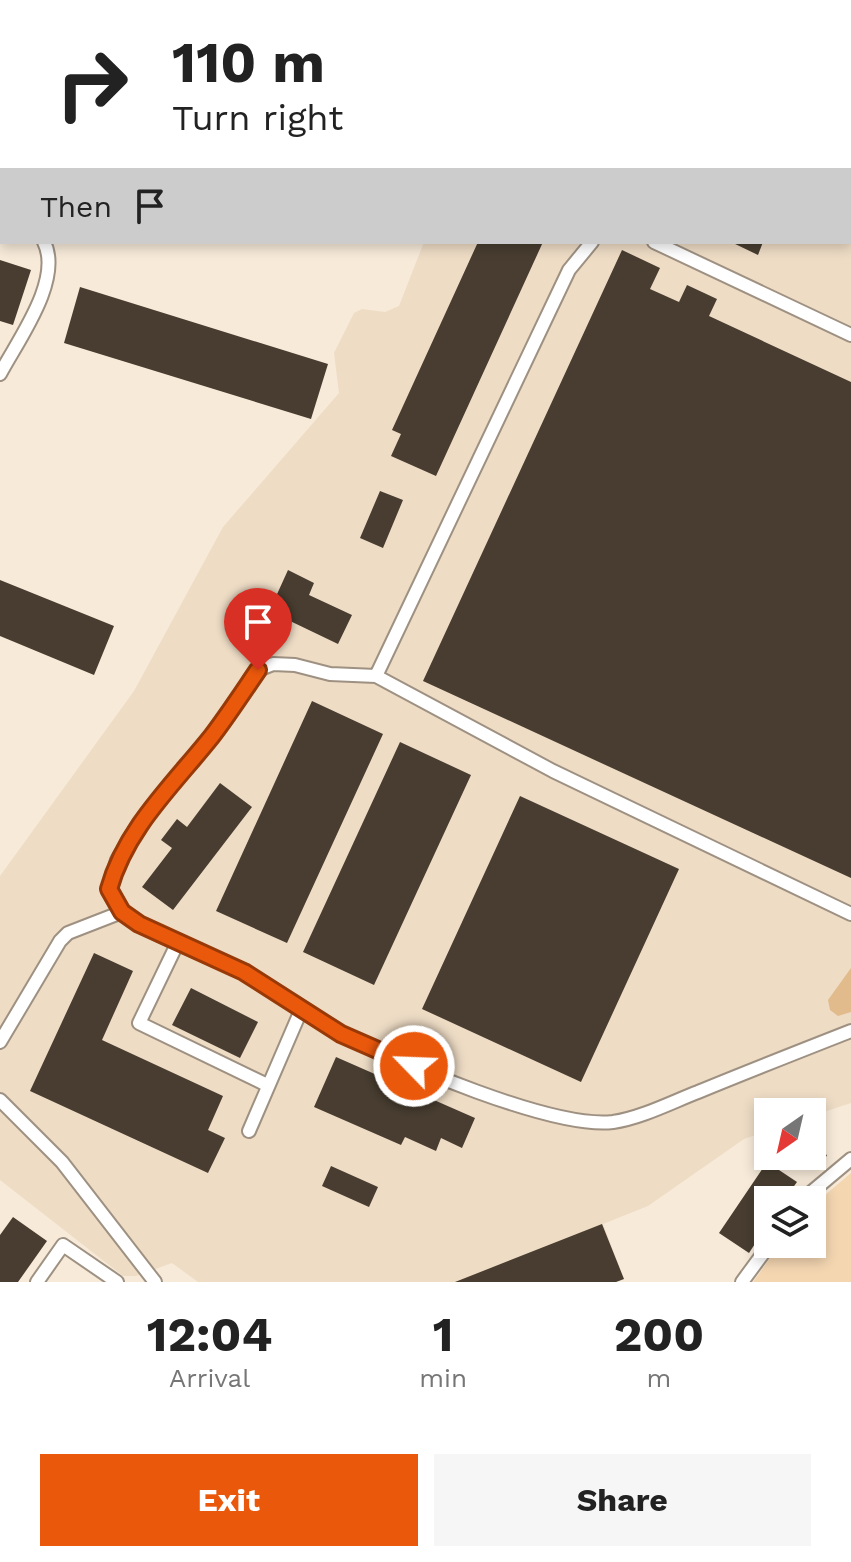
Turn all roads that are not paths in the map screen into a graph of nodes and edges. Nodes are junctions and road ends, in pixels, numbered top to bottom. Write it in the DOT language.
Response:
graph roads {
  1 [pos="44,244"];
  2 [pos="590,244"];
  3 [pos="658,244"];
  4 [pos="851,335"];
  5 [pos="0,374"];
  6 [pos="376,676"];
  7 [pos="122,912"];
  8 [pos="851,914"];
  9 [pos="178,942"];
  10 [pos="302,1008"];
  11 [pos="851,1031"];
  12 [pos="0,1042"];
  13 [pos="267,1085"];
  14 [pos="0,1100"];
  15 [pos="249,1131"];
  16 [pos="851,1159"];
  17 [pos="819,1186"];
  18 [pos="760,1258"];
  19 [pos="37,1282"];
  20 [pos="117,1282"];
  21 [pos="155,1282"];
  22 [pos="742,1282"];
  1 -- 5 [label="lane"];
  2 -- 6 [label="lane"];
  3 -- 4 [label="lane"];
  6 -- 7 [label="lane"];
  6 -- 8 [label="lane"];
  7 -- 9 [label="lane"];
  7 -- 12 [label="lane"];
  9 -- 10 [label="lane"];
  9 -- 13 [label="lane"];
  10 -- 11 [label="lane"];
  10 -- 13 [label="lane"];
  13 -- 15 [label="lane"];
  14 -- 21 [label="lane"];
  16 -- 17 [label="lane"];
  18 -- 22 [label="lane"];
  19 -- 20 [label="lane"];
}
